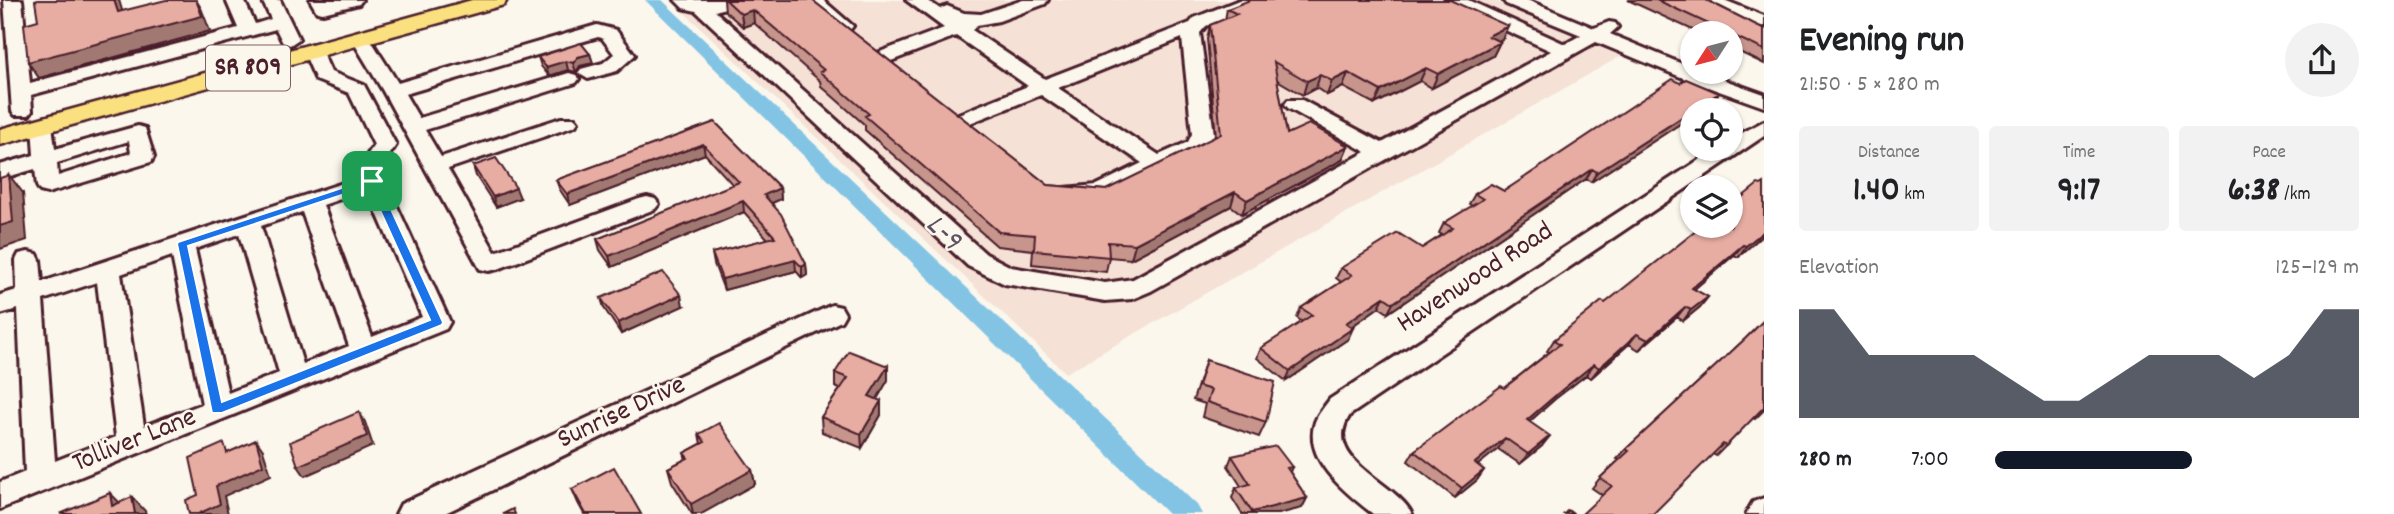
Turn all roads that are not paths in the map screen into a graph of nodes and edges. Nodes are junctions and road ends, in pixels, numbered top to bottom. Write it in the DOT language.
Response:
graph roads {
  1 [pos="13,0"];
  2 [pos="235,0"];
  3 [pos="271,0"];
  4 [pos="319,0"];
  5 [pos="354,0"];
  6 [pos="435,0"];
  7 [pos="812,0"];
  8 [pos="915,0"];
  9 [pos="933,0"];
  10 [pos="1039,0"];
  11 [pos="1254,0"];
  12 [pos="1454,0"];
  13 [pos="1512,0"];
  14 [pos="1544,0"];
  15 [pos="1708,0"];
  16 [pos="487,1"];
  17 [pos="728,1"];
  18 [pos="693,4"];
  19 [pos="982,20"];
  20 [pos="1764,22"];
  21 [pos="1194,27"];
  22 [pos="395,28"];
  23 [pos="958,29"];
  24 [pos="249,31"];
  25 [pos="286,31"];
  26 [pos="1602,31"];
  27 [pos="360,37"];
  28 [pos="313,50"];
  29 [pos="1568,52"];
  30 [pos="884,57"];
  31 [pos="1680,57"];
  32 [pos="904,72"];
  33 [pos="1743,83"];
  34 [pos="1043,87"];
  35 [pos="393,91"];
  36 [pos="1764,92"];
  37 [pos="1764,101"];
  38 [pos="17,103"];
  39 [pos="943,103"];
  40 [pos="1295,104"];
  41 [pos="963,119"];
  42 [pos="568,122"];
  43 [pos="0,127"];
  44 [pos="412,127"];
  45 [pos="1764,127"];
  46 [pos="983,135"];
  47 [pos="0,137"];
  48 [pos="1383,153"];
  49 [pos="1157,164"];
  50 [pos="435,166"];
  51 [pos="0,172"];
  52 [pos="372,181"];
  53 [pos="1052,188"];
  54 [pos="310,202"];
  55 [pos="647,204"];
  56 [pos="248,223"];
  57 [pos="182,244"];
  58 [pos="28,260"];
  59 [pos="108,269"];
  60 [pos="30,295"];
  61 [pos="0,305"];
  62 [pos="832,314"];
  63 [pos="364,351"];
  64 [pos="295,379"];
  65 [pos="217,410"];
  66 [pos="132,443"];
  67 [pos="41,480"];
  68 [pos="0,496"];
  69 [pos="412,514"];
  70 [pos="1396,514"];
  1 -- 38 [label="street"];
  2 -- 24 [label="street"];
  3 -- 25 [label="street"];
  4 -- 5 [label="street"];
  6 -- 22 [label="main road"];
  6 -- 25 [label="main road, SR 809"];
  7 -- 30 [label="street"];
  8 -- 23 [label="street"];
  9 -- 19 [label="street"];
  10 -- 19 [label="street"];
  11 -- 21 [label="street"];
  12 -- 29 [label="street"];
  13 -- 26 [label="street"];
  14 -- 26 [label="street"];
  15 -- 20 [label="street"];
  16 -- 22 [label="main road, SR 809"];
  17 -- 18 [label="street"];
  18 -- 48 [label="street"];
  19 -- 23 [label="street"];
  21 -- 34 [label="street"];
  21 -- 49 [label="street"];
  22 -- 27 [label="main road, SR 809"];
  23 -- 30 [label="street"];
  23 -- 34 [label="street"];
  24 -- 25 [label="street"];
  24 -- 38 [label="street"];
  25 -- 38 [label="main road, SR 809"];
  26 -- 29 [label="street"];
  26 -- 31 [label="street"];
  26 -- 37 [label="street"];
  27 -- 28 [label="main road, SR 809"];
  27 -- 35 [label="street"];
  28 -- 38 [label="main road, SR 809"];
  28 -- 52 [label="street"];
  29 -- 48 [label="street"];
  30 -- 32 [label="street"];
  33 -- 36 [label="street"];
  34 -- 41 [label="street"];
  34 -- 49 [label="street"];
  35 -- 44 [label="street"];
  35 -- 44 [label="street"];
  38 -- 43 [label="main road"];
  38 -- 47 [label="main road, SR 809"];
  38 -- 51 [label="street"];
  39 -- 41 [label="street"];
  40 -- 48 [label="street"];
  41 -- 46 [label="street"];
  42 -- 50 [label="street"];
  44 -- 50 [label="street"];
  45 -- 70 [label="street, Havenwood Road"];
  49 -- 53 [label="street"];
  50 -- 55 [label="street"];
  52 -- 54 [label="street"];
  52 -- 63 [label="street, Tolliver Lane"];
  54 -- 56 [label="street"];
  54 -- 63 [label="street"];
  56 -- 57 [label="street"];
  56 -- 64 [label="street"];
  57 -- 59 [label="street"];
  57 -- 65 [label="street"];
  58 -- 60 [label="street"];
  59 -- 60 [label="street"];
  59 -- 66 [label="street"];
  60 -- 61 [label="street"];
  60 -- 67 [label="street"];
  62 -- 69 [label="street, Sunrise Drive"];
  63 -- 64 [label="street, Tolliver Lane"];
  64 -- 65 [label="street, Tolliver Lane"];
  65 -- 66 [label="street, Tolliver Lane"];
  66 -- 67 [label="street, Tolliver Lane"];
  67 -- 68 [label="street, Tolliver Lane"];
}
